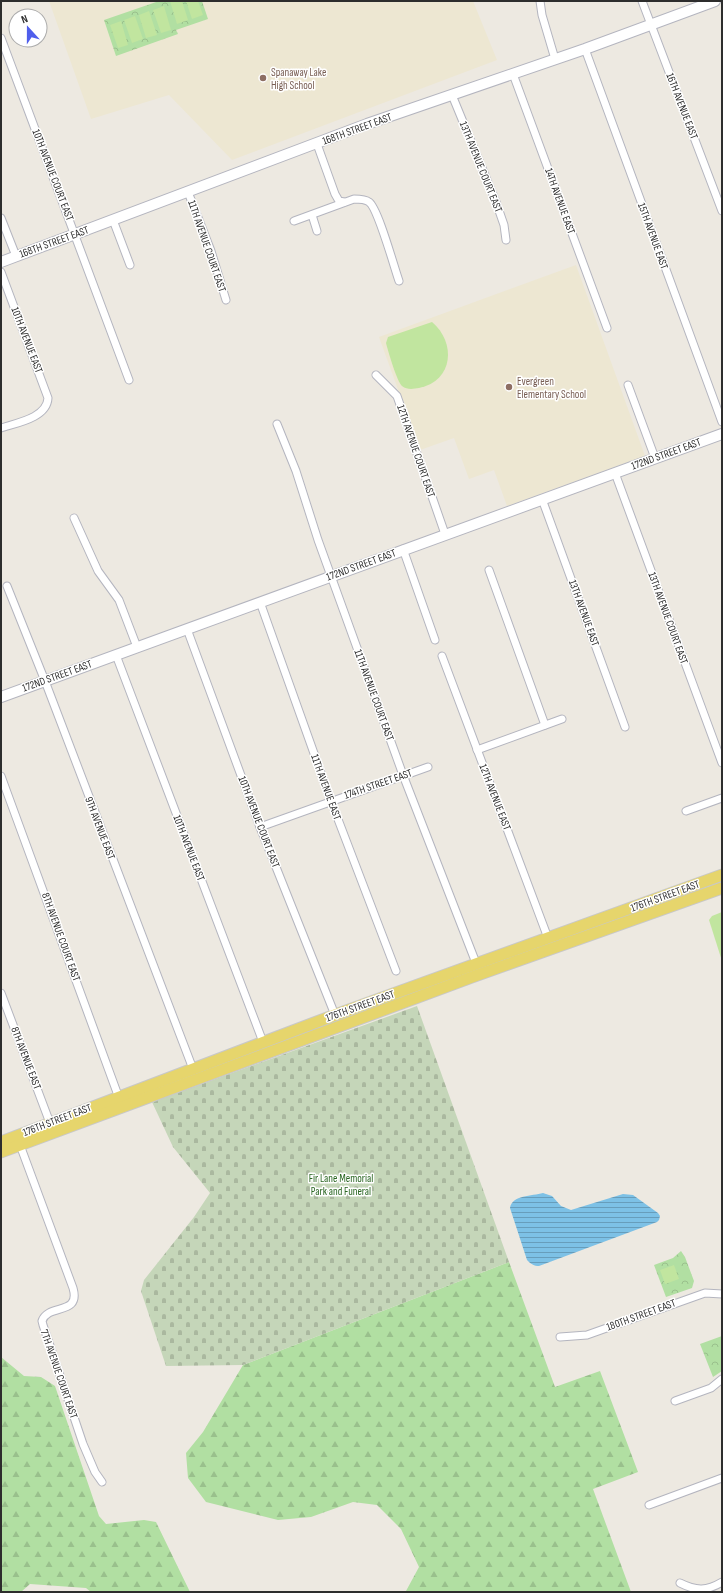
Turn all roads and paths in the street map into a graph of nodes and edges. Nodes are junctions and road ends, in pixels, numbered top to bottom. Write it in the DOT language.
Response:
graph roads {
  1 [pos="540,1"];
  2 [pos="642,1"];
  3 [pos="709,2"];
  4 [pos="651,25"];
  5 [pos="1,38"];
  6 [pos="585,49"];
  7 [pos="555,58"];
  8 [pos="513,74"];
  9 [pos="452,95"];
  10 [pos="317,144"];
  11 [pos="188,192"];
  12 [pos="344,202"];
  13 [pos="722,211"];
  14 [pos="312,215"];
  15 [pos="1,218"];
  16 [pos="113,220"];
  17 [pos="294,221"];
  18 [pos="317,231"];
  19 [pos="75,235"];
  20 [pos="506,240"];
  21 [pos="16,256"];
  22 [pos="1,262"];
  23 [pos="130,265"];
  24 [pos="1,272"];
  25 [pos="399,281"];
  26 [pos="226,300"];
  27 [pos="607,328"];
  28 [pos="376,375"];
  29 [pos="129,380"];
  30 [pos="628,385"];
  31 [pos="722,422"];
  32 [pos="277,424"];
  33 [pos="1,428"];
  34 [pos="722,434"];
  35 [pos="655,458"];
  36 [pos="615,473"];
  37 [pos="542,499"];
  38 [pos="74,518"];
  39 [pos="445,534"];
  40 [pos="403,549"];
  41 [pos="489,570"];
  42 [pos="331,575"];
  43 [pos="7,586"];
  44 [pos="260,602"];
  45 [pos="187,629"];
  46 [pos="435,640"];
  47 [pos="137,647"];
  48 [pos="116,655"];
  49 [pos="442,656"];
  50 [pos="45,681"];
  51 [pos="1,697"];
  52 [pos="562,719"];
  53 [pos="545,725"];
  54 [pos="625,727"];
  55 [pos="477,750"];
  56 [pos="722,763"];
  57 [pos="428,767"];
  58 [pos="403,775"];
  59 [pos="1,776"];
  60 [pos="722,798"];
  61 [pos="331,801"];
  62 [pos="686,811"];
  63 [pos="260,827"];
  64 [pos="722,875"];
  65 [pos="722,882"];
  66 [pos="722,888"];
  67 [pos="684,901"];
  68 [pos="548,938"];
  69 [pos="476,963"];
  70 [pos="396,970"];
  71 [pos="1,993"];
  72 [pos="425,994"];
  73 [pos="335,1015"];
  74 [pos="263,1042"];
  75 [pos="193,1069"];
  76 [pos="120,1098"];
  77 [pos="50,1123"];
  78 [pos="75,1125"];
  79 [pos="20,1145"];
  80 [pos="2,1148"];
  81 [pos="722,1294"];
  82 [pos="560,1337"];
  83 [pos="722,1379"];
  84 [pos="675,1402"];
  85 [pos="722,1478"];
  86 [pos="102,1482"];
  87 [pos="649,1505"];
  88 [pos="722,1582"];
  89 [pos="680,1583"];
  1 -- 7 [label="street"];
  2 -- 4 [label="street, 16TH AVENUE EAST"];
  3 -- 4 [label="street, 168TH STREET EAST"];
  4 -- 6 [label="street, 168TH STREET EAST"];
  4 -- 13 [label="street, 16TH AVENUE EAST"];
  5 -- 19 [label="street, 10TH AVENUE COURT EAST"];
  6 -- 7 [label="street, 168TH STREET EAST"];
  6 -- 31 [label="street, 15TH AVENUE EAST"];
  7 -- 8 [label="street, 168TH STREET EAST"];
  8 -- 9 [label="street, 168TH STREET EAST"];
  8 -- 27 [label="street, 14TH AVENUE EAST"];
  9 -- 10 [label="street, 168TH STREET EAST"];
  9 -- 20 [label="street, 13TH AVENUE COURT EAST"];
  10 -- 11 [label="street, 168TH STREET EAST"];
  10 -- 12 [label="street"];
  11 -- 16 [label="street, 168TH STREET EAST"];
  11 -- 26 [label="street, 11TH AVENUE COURT EAST"];
  12 -- 14 [label="street"];
  12 -- 25 [label="street"];
  14 -- 17 [label="street"];
  14 -- 18 [label="street"];
  15 -- 21 [label="street"];
  16 -- 19 [label="street, 168TH STREET EAST"];
  16 -- 23 [label="street"];
  19 -- 21 [label="street, 168TH STREET EAST"];
  19 -- 29 [label="street, 10TH AVENUE COURT EAST"];
  21 -- 22 [label="street, 168TH STREET EAST"];
  24 -- 33 [label="street, 10TH AVENUE EAST"];
  28 -- 39 [label="street, 12TH AVENUE COURT EAST"];
  30 -- 35 [label="street"];
  32 -- 42 [label="street, 11TH AVENUE COURT EAST"];
  34 -- 35 [label="street, 172ND STREET EAST"];
  35 -- 36 [label="street, 172ND STREET EAST"];
  36 -- 37 [label="street, 172ND STREET EAST"];
  36 -- 56 [label="street, 13TH AVENUE COURT EAST"];
  37 -- 39 [label="street, 172ND STREET EAST"];
  37 -- 54 [label="street, 13TH AVENUE EAST"];
  38 -- 47 [label="street"];
  39 -- 40 [label="street, 172ND STREET EAST"];
  40 -- 42 [label="street, 172ND STREET EAST"];
  40 -- 46 [label="street"];
  41 -- 53 [label="street"];
  42 -- 44 [label="street, 172ND STREET EAST"];
  42 -- 58 [label="street, 11TH AVENUE COURT EAST"];
  43 -- 50 [label="street, 9TH AVENUE EAST"];
  44 -- 45 [label="street, 172ND STREET EAST"];
  44 -- 61 [label="street, 11TH AVENUE EAST"];
  45 -- 47 [label="street, 172ND STREET EAST"];
  45 -- 63 [label="street, 10TH AVENUE COURT EAST"];
  47 -- 48 [label="street, 172ND STREET EAST"];
  48 -- 50 [label="street, 172ND STREET EAST"];
  48 -- 74 [label="street, 10TH AVENUE EAST"];
  49 -- 55 [label="street, 12TH AVENUE EAST"];
  50 -- 51 [label="street, 172ND STREET EAST"];
  50 -- 75 [label="street, 9TH AVENUE EAST"];
  52 -- 53 [label="street"];
  53 -- 55 [label="street"];
  55 -- 68 [label="street, 12TH AVENUE EAST"];
  57 -- 58 [label="street, 174TH STREET EAST"];
  58 -- 61 [label="street, 174TH STREET EAST"];
  58 -- 69 [label="street, 11TH AVENUE COURT EAST"];
  59 -- 76 [label="street, 8TH AVENUE COURT EAST"];
  60 -- 62 [label="street"];
  61 -- 63 [label="street, 174TH STREET EAST"];
  61 -- 70 [label="street, 11TH AVENUE EAST"];
  63 -- 73 [label="street, 10TH AVENUE COURT EAST"];
  64 -- 68 [label="main road, 176TH STREET EAST"];
  65 -- 67 [label="main road"];
  66 -- 67 [label="main road, 176TH STREET EAST"];
  67 -- 72 [label="main road, 176TH STREET EAST"];
  68 -- 69 [label="main road, 176TH STREET EAST"];
  69 -- 72 [label="main road"];
  69 -- 73 [label="main road, 176TH STREET EAST"];
  71 -- 77 [label="street, 8TH AVENUE EAST"];
  72 -- 78 [label="main road, 176TH STREET EAST"];
  73 -- 74 [label="main road, 176TH STREET EAST"];
  74 -- 75 [label="main road, 176TH STREET EAST"];
  75 -- 76 [label="main road, 176TH STREET EAST"];
  76 -- 77 [label="main road, 176TH STREET EAST"];
  76 -- 78 [label="main road"];
  77 -- 80 [label="main road, 176TH STREET EAST"];
  78 -- 79 [label="main road, 176TH STREET EAST"];
  79 -- 80 [label="main road, 176TH STREET EAST"];
  79 -- 86 [label="street, 7TH AVENUE COURT EAST"];
  81 -- 82 [label="street, 180TH STREET EAST"];
  83 -- 84 [label="street"];
  85 -- 87 [label="street"];
  88 -- 89 [label="street"];
}
